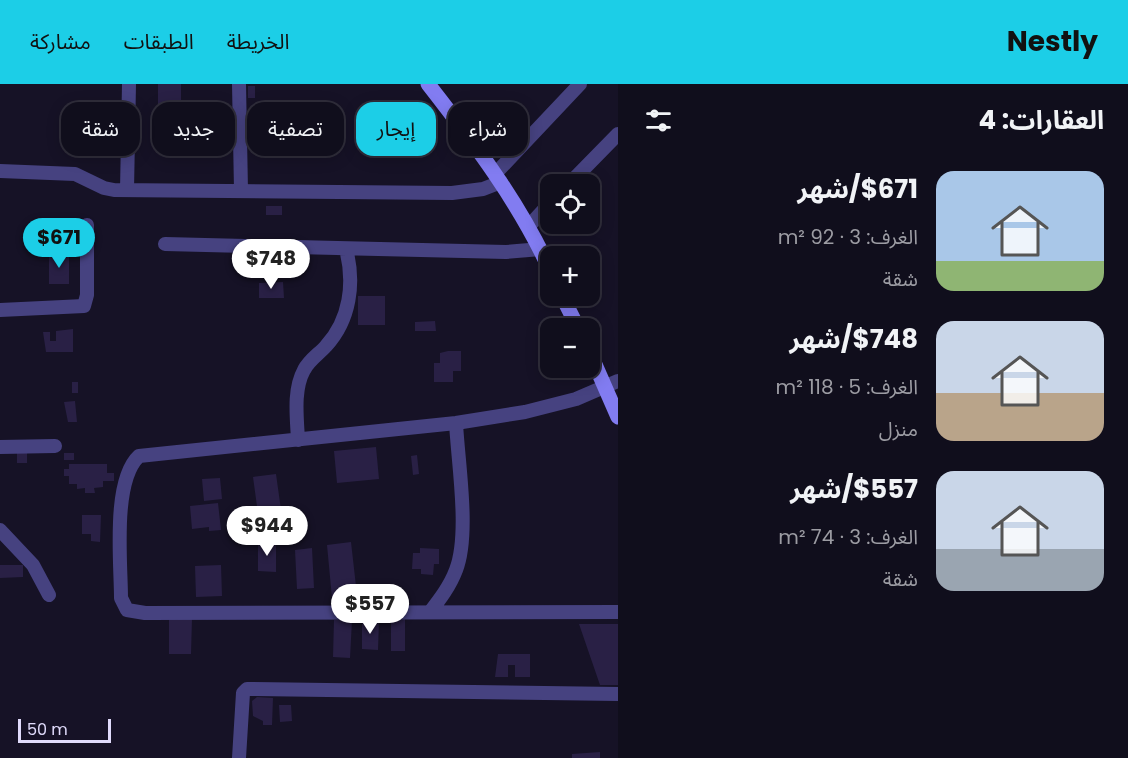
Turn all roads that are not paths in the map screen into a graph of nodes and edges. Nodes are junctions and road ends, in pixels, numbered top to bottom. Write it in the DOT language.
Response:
graph roads {
  1 [pos="129,84"];
  2 [pos="239,84"];
  3 [pos="428,84"];
  4 [pos="580,84"];
  5 [pos="618,134"];
  6 [pos="0,171"];
  7 [pos="579,174"];
  8 [pos="498,178"];
  9 [pos="128,190"];
  10 [pos="241,190"];
  11 [pos="540,214"];
  12 [pos="87,225"];
  13 [pos="529,226"];
  14 [pos="165,244"];
  15 [pos="540,247"];
  16 [pos="346,249"];
  17 [pos="540,249"];
  18 [pos="0,310"];
  19 [pos="600,367"];
  20 [pos="612,384"];
  21 [pos="618,417"];
  22 [pos="456,423"];
  23 [pos="298,440"];
  24 [pos="55,446"];
  25 [pos="0,447"];
  26 [pos="0,530"];
  27 [pos="49,595"];
  28 [pos="430,612"];
  29 [pos="618,612"];
  30 [pos="618,693"];
  31 [pos="239,758"];
  1 -- 9 [label="street"];
  2 -- 10 [label="street"];
  3 -- 8 [label="main road"];
  4 -- 8 [label="street"];
  5 -- 7 [label="street"];
  6 -- 9 [label="street"];
  8 -- 10 [label="street"];
  8 -- 13 [label="main road"];
  9 -- 10 [label="street"];
  11 -- 13 [label="street"];
  12 -- 18 [label="street"];
  13 -- 15 [label="main road"];
  14 -- 16 [label="street"];
  16 -- 17 [label="street"];
  16 -- 23 [label="street"];
  19 -- 20 [label="main road"];
  20 -- 21 [label="main road"];
  20 -- 22 [label="street"];
  22 -- 23 [label="street"];
  22 -- 28 [label="street"];
  23 -- 28 [label="street"];
  24 -- 25 [label="street"];
  26 -- 27 [label="street"];
  28 -- 29 [label="street"];
  30 -- 31 [label="street"];
}
